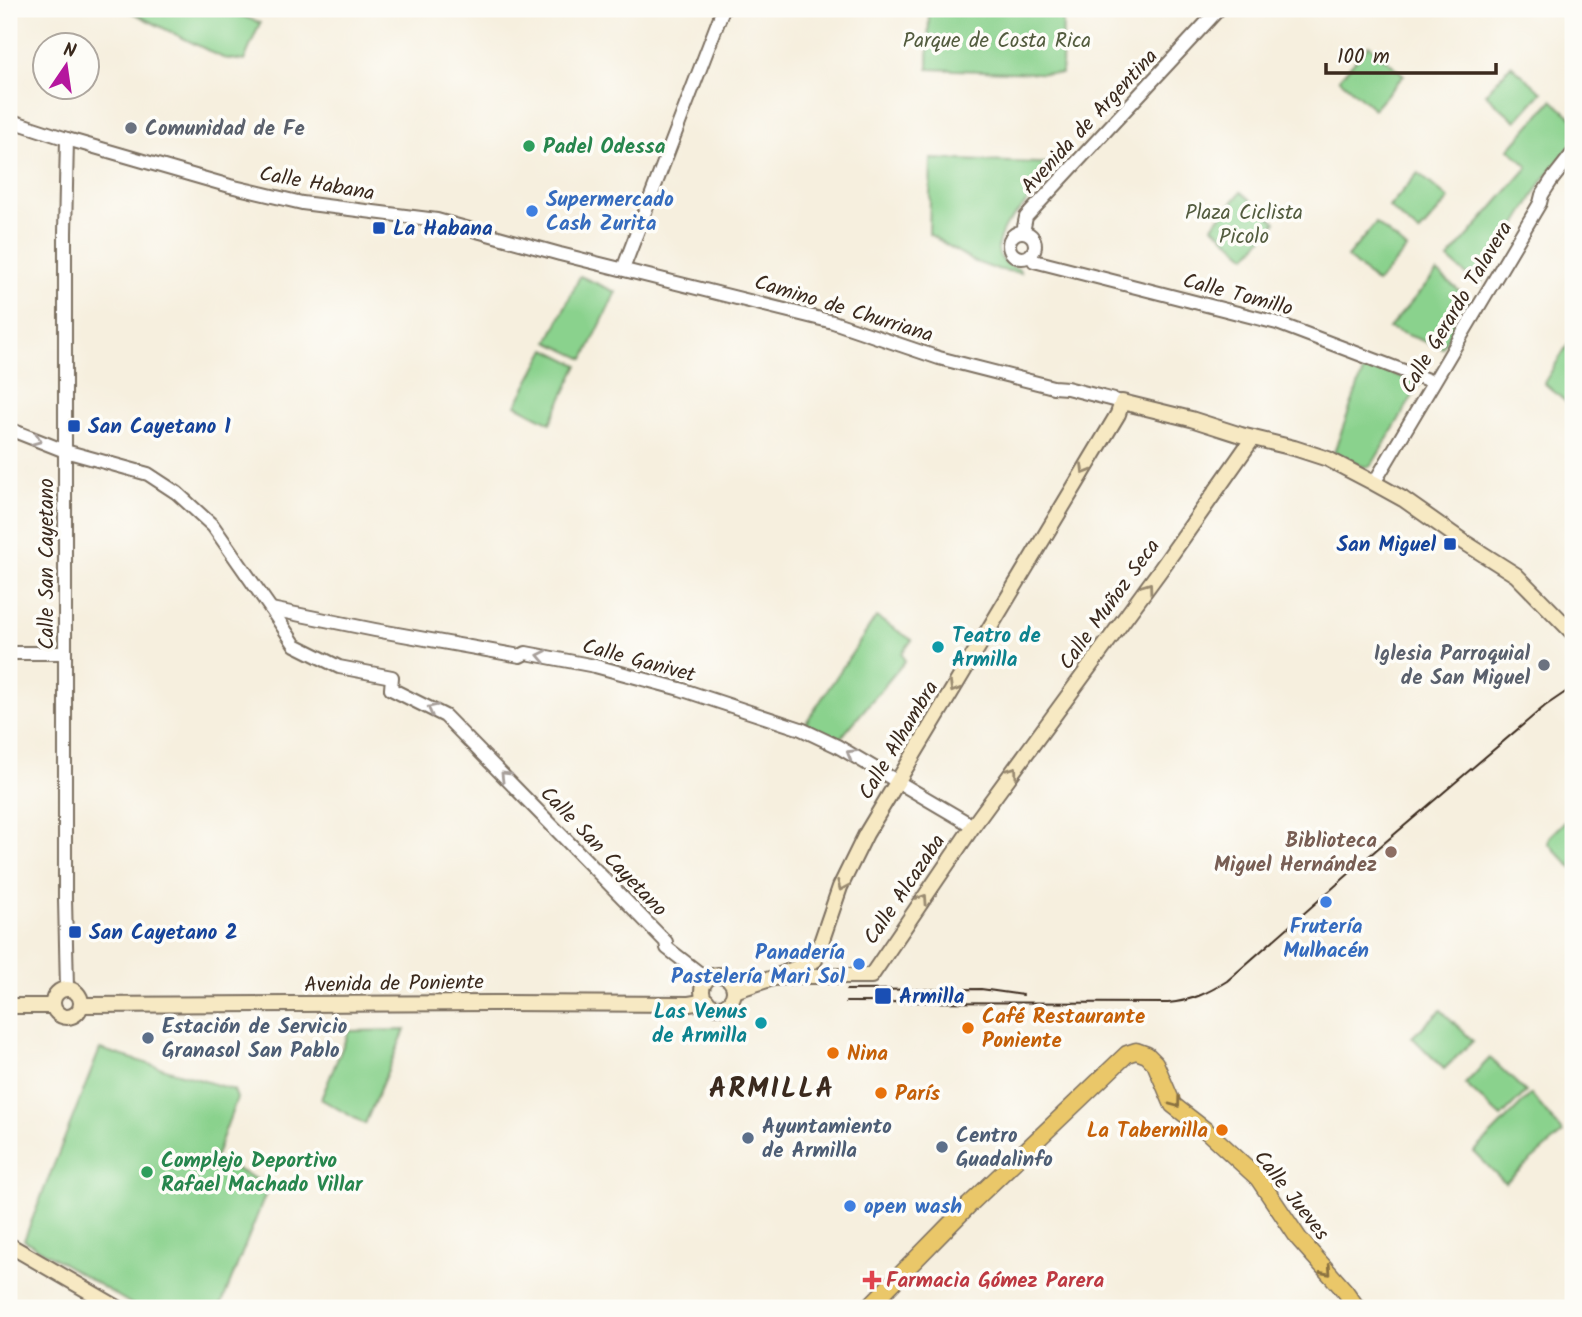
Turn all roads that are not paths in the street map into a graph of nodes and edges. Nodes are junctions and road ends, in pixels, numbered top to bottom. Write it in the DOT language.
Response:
graph roads {
  1 [pos="723,9"];
  2 [pos="1219,9"];
  3 [pos="9,120"];
  4 [pos="67,139"];
  5 [pos="1573,153"];
  6 [pos="1023,232"];
  7 [pos="1031,255"];
  8 [pos="623,269"];
  9 [pos="1433,382"];
  10 [pos="1121,406"];
  11 [pos="9,429"];
  12 [pos="1220,429"];
  13 [pos="1253,439"];
  14 [pos="65,451"];
  15 [pos="1374,483"];
  16 [pos="271,608"];
  17 [pos="1573,633"];
  18 [pos="9,653"];
  19 [pos="65,653"];
  20 [pos="897,782"];
  21 [pos="973,826"];
  22 [pos="773,978"];
  23 [pos="707,979"];
  24 [pos="67,989"];
  25 [pos="734,991"];
  26 [pos="707,1001"];
  27 [pos="81,1005"];
  28 [pos="9,1006"];
  29 [pos="52,1006"];
  30 [pos="9,1245"];
  31 [pos="118,1308"];
  32 [pos="868,1308"];
  33 [pos="1357,1308"];
  1 -- 8 [label="street"];
  2 -- 6 [label="street, Avenida de Argentina"];
  3 -- 4 [label="street, Calle Habana"];
  4 -- 8 [label="street, Calle Habana"];
  4 -- 14 [label="street, Calle San Cayetano"];
  5 -- 9 [label="street, Calle Gerardo Talavera"];
  6 -- 7 [label="street"];
  6 -- 7 [label="street"];
  7 -- 9 [label="street, Calle Tomillo"];
  8 -- 10 [label="street, Camino de Churriana"];
  9 -- 15 [label="street, Calle Gerardo Talavera"];
  10 -- 12 [label="main road, Camino de Churriana"];
  10 -- 12 [label="main road, Camino de Churriana"];
  10 -- 20 [label="main road, Calle Alhambra, one-way"];
  11 -- 14 [label="street, one-way"];
  12 -- 13 [label="main road, Camino de Churriana"];
  13 -- 15 [label="main road, Camino de Churriana"];
  21 -- 13 [label="main road, Calle Muñoz Seca, one-way"];
  14 -- 16 [label="street"];
  14 -- 19 [label="street, Calle San Cayetano"];
  15 -- 17 [label="main road, Camino de Churriana"];
  20 -- 16 [label="street, Calle Ganivet, one-way"];
  23 -- 16 [label="street, Calle San Cayetano, one-way"];
  18 -- 19 [label="street"];
  19 -- 24 [label="street, Calle San Cayetano"];
  20 -- 21 [label="street, Calle Ganivet"];
  20 -- 22 [label="main road, Calle Alhambra, one-way"];
  22 -- 21 [label="main road, Calle Alcazaba, one-way"];
  22 -- 25 [label="main road"];
  23 -- 25 [label="main road"];
  23 -- 26 [label="main road"];
  24 -- 27 [label="main road"];
  24 -- 29 [label="main road"];
  25 -- 26 [label="main road"];
  26 -- 27 [label="main road, Avenida de Poniente"];
  27 -- 29 [label="main road"];
  28 -- 29 [label="main road"];
  30 -- 31 [label="main road"];
  32 -- 33 [label="main road, Calle Jueves, one-way"];
}
